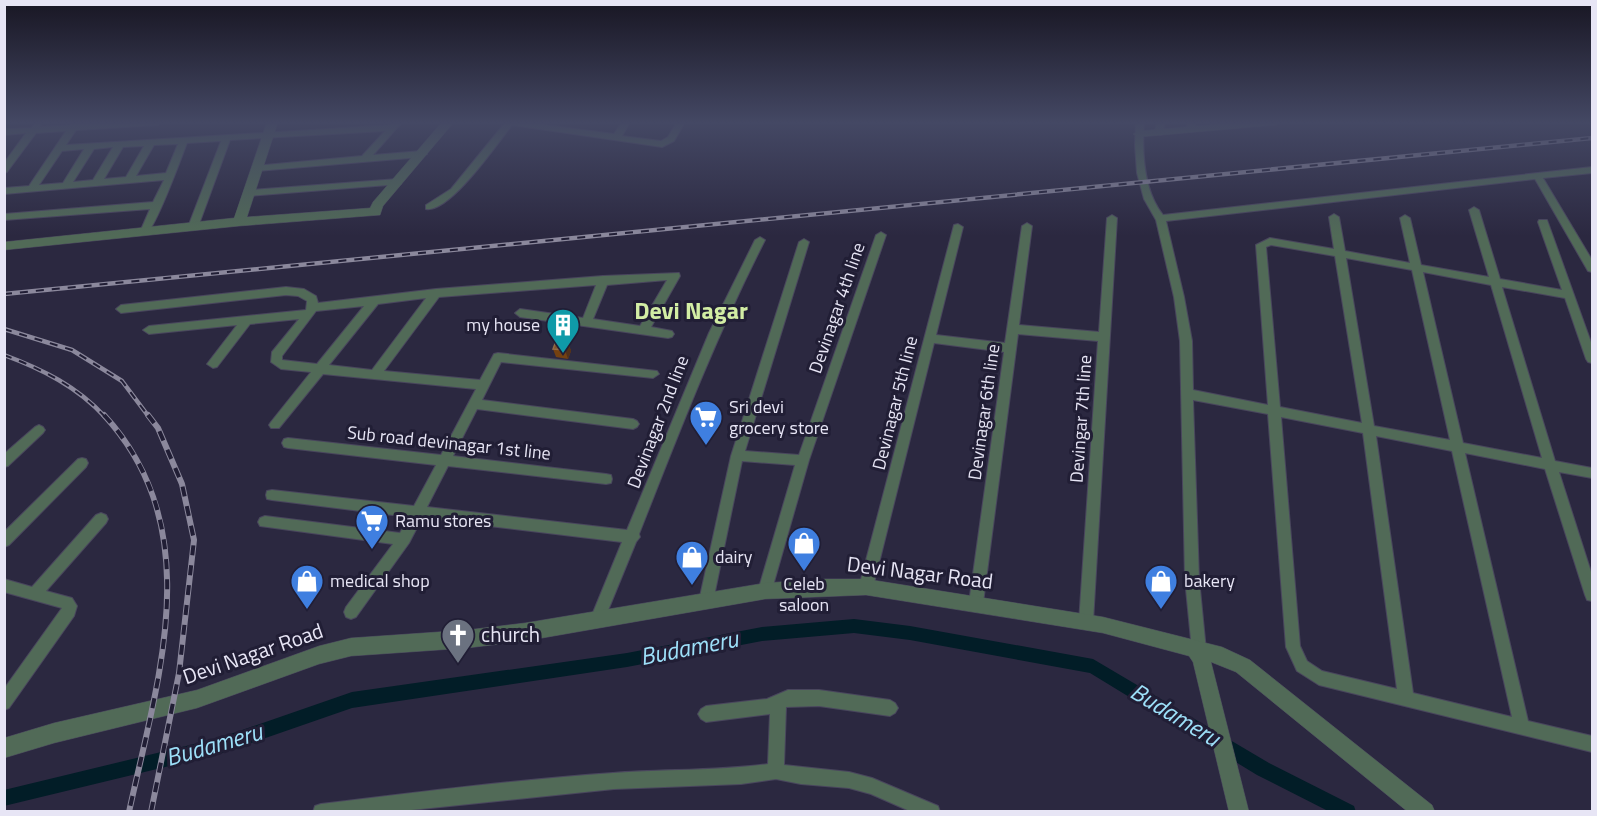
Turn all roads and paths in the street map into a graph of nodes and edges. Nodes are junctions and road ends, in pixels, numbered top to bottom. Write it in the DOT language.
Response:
graph roads {
  1 [pos="51,160"];
  2 [pos="82,160"];
  3 [pos="110,160"];
  4 [pos="141,160"];
  5 [pos="176,160"];
  6 [pos="218,160"];
  7 [pos="260,160"];
  8 [pos="352,160"];
  9 [pos="417,160"];
  10 [pos="479,160"];
  11 [pos="1141,160"];
  12 [pos="257,168"];
  13 [pos="1593,170"];
  14 [pos="170,176"];
  15 [pos="1538,177"];
  16 [pos="130,179"];
  17 [pos="97,182"];
  18 [pos="398,182"];
  19 [pos="66,185"];
  20 [pos="32,188"];
  21 [pos="4,191"];
  22 [pos="249,193"];
  23 [pos="158,204"];
  24 [pos="429,207"];
  25 [pos="1474,210"];
  26 [pos="4,217"];
  27 [pos="1335,217"];
  28 [pos="1112,218"];
  29 [pos="1405,218"];
  30 [pos="239,222"];
  31 [pos="1543,222"];
  32 [pos="1027,226"];
  33 [pos="1162,226"];
  34 [pos="193,227"];
  35 [pos="958,227"];
  36 [pos="145,232"];
  37 [pos="881,235"];
  38 [pos="760,240"];
  39 [pos="804,242"];
  40 [pos="4,246"];
  41 [pos="1341,255"];
  42 [pos="1593,268"];
  43 [pos="1416,269"];
  44 [pos="603,280"];
  45 [pos="1494,283"];
  46 [pos="436,293"];
  47 [pos="1569,295"];
  48 [pos="375,300"];
  49 [pos="120,309"];
  50 [pos="311,311"];
  51 [pos="520,314"];
  52 [pos="246,321"];
  53 [pos="586,323"];
  54 [pos="1013,329"];
  55 [pos="149,330"];
  56 [pos="643,331"];
  57 [pos="668,334"];
  58 [pos="1104,337"];
  59 [pos="930,338"];
  60 [pos="1010,348"];
  61 [pos="1593,359"];
  62 [pos="213,364"];
  63 [pos="321,368"];
  64 [pos="375,374"];
  65 [pos="653,375"];
  66 [pos="484,385"];
  67 [pos="1188,394"];
  68 [pos="475,404"];
  69 [pos="1274,412"];
  70 [pos="633,424"];
  71 [pos="275,426"];
  72 [pos="39,430"];
  73 [pos="1369,430"];
  74 [pos="288,443"];
  75 [pos="1458,447"];
  76 [pos="737,456"];
  77 [pos="803,460"];
  78 [pos="446,461"];
  79 [pos="4,462"];
  80 [pos="82,463"];
  81 [pos="1550,465"];
  82 [pos="1593,473"];
  83 [pos="606,479"];
  84 [pos="272,495"];
  85 [pos="416,513"];
  86 [pos="101,519"];
  87 [pos="265,522"];
  88 [pos="633,537"];
  89 [pos="404,539"];
  90 [pos="4,541"];
  91 [pos="4,585"];
  92 [pos="866,587"];
  93 [pos="765,591"];
  94 [pos="34,593"];
  95 [pos="1593,595"];
  96 [pos="705,601"];
  97 [pos="976,603"];
  98 [pos="351,612"];
  99 [pos="597,620"];
  100 [pos="1086,622"];
  101 [pos="1197,651"];
  102 [pos="1406,698"];
  103 [pos="4,703"];
  104 [pos="778,704"];
  105 [pos="890,708"];
  106 [pos="706,714"];
  107 [pos="1522,728"];
  108 [pos="1593,744"];
  109 [pos="4,748"];
  110 [pos="776,771"];
  111 [pos="321,812"];
  112 [pos="932,812"];
  113 [pos="1239,812"];
  114 [pos="1425,812"];
  1 -- 20 [label="street"];
  2 -- 19 [label="street"];
  3 -- 17 [label="street"];
  4 -- 16 [label="street"];
  5 -- 14 [label="street"];
  6 -- 34 [label="street"];
  7 -- 12 [label="street"];
  8 -- 12 [label="street"];
  9 -- 18 [label="street"];
  10 -- 24 [label="street"];
  11 -- 33 [label="street"];
  12 -- 22 [label="street"];
  13 -- 15 [label="street"];
  14 -- 16 [label="street"];
  14 -- 23 [label="street"];
  15 -- 33 [label="street"];
  15 -- 42 [label="street"];
  16 -- 17 [label="street"];
  17 -- 19 [label="street"];
  18 -- 22 [label="street"];
  18 -- 30 [label="street"];
  19 -- 20 [label="street"];
  20 -- 21 [label="street"];
  22 -- 30 [label="street"];
  23 -- 26 [label="street"];
  23 -- 36 [label="street"];
  25 -- 45 [label="street"];
  27 -- 41 [label="street"];
  28 -- 58 [label="street, Devingar 7th line"];
  29 -- 43 [label="street"];
  30 -- 34 [label="street"];
  31 -- 47 [label="street"];
  32 -- 54 [label="street, Devinagar 6th line"];
  33 -- 67 [label="street"];
  34 -- 36 [label="street"];
  35 -- 59 [label="street, Devinagar 5th line"];
  36 -- 40 [label="street"];
  37 -- 77 [label="street, Devinagar 4th line"];
  38 -- 88 [label="street, Devinagar 2nd line"];
  39 -- 76 [label="street"];
  41 -- 43 [label="street"];
  41 -- 69 [label="street"];
  41 -- 73 [label="street"];
  43 -- 45 [label="street"];
  43 -- 75 [label="street"];
  44 -- 46 [label="street"];
  44 -- 53 [label="street"];
  44 -- 56 [label="street"];
  45 -- 47 [label="street"];
  45 -- 81 [label="street"];
  46 -- 48 [label="street"];
  46 -- 64 [label="street"];
  47 -- 61 [label="street"];
  48 -- 50 [label="street"];
  48 -- 63 [label="street"];
  49 -- 50 [label="street"];
  50 -- 52 [label="street"];
  50 -- 63 [label="street"];
  51 -- 53 [label="street"];
  52 -- 55 [label="street"];
  52 -- 62 [label="street"];
  53 -- 56 [label="street"];
  54 -- 58 [label="street"];
  54 -- 60 [label="street, Devinagar 6th line"];
  56 -- 57 [label="street"];
  58 -- 100 [label="street, Devingar 7th line"];
  59 -- 60 [label="street"];
  59 -- 92 [label="street, Devinagar 5th line"];
  60 -- 97 [label="street, Devinagar 6th line"];
  63 -- 64 [label="street"];
  63 -- 71 [label="street"];
  64 -- 66 [label="street"];
  65 -- 66 [label="street"];
  66 -- 68 [label="street"];
  67 -- 69 [label="street"];
  67 -- 101 [label="street"];
  68 -- 70 [label="street"];
  68 -- 78 [label="street"];
  69 -- 73 [label="street"];
  69 -- 102 [label="street"];
  72 -- 79 [label="street"];
  73 -- 75 [label="street"];
  73 -- 102 [label="street"];
  74 -- 78 [label="street, Sub road devinagar 1st line"];
  75 -- 81 [label="street"];
  75 -- 107 [label="street"];
  76 -- 77 [label="street"];
  76 -- 96 [label="street"];
  77 -- 93 [label="street, Devinagar 4th line"];
  78 -- 83 [label="street, Sub road devinagar 1st line"];
  78 -- 85 [label="street"];
  80 -- 90 [label="street"];
  81 -- 82 [label="street"];
  81 -- 95 [label="street"];
  84 -- 85 [label="street"];
  85 -- 88 [label="street"];
  85 -- 89 [label="street"];
  86 -- 94 [label="street"];
  87 -- 89 [label="street"];
  88 -- 99 [label="street, Devinagar 2nd line"];
  89 -- 98 [label="street"];
  91 -- 94 [label="street"];
  92 -- 93 [label="street, Devi Nagar Road"];
  92 -- 97 [label="street, Devi Nagar Road"];
  93 -- 96 [label="street, Devi Nagar Road"];
  94 -- 103 [label="street"];
  96 -- 99 [label="street, Devi Nagar Road"];
  97 -- 100 [label="street, Devi Nagar Road"];
  99 -- 109 [label="street, Devi Nagar Road"];
  100 -- 101 [label="street, Devi Nagar Road"];
  101 -- 113 [label="street"];
  101 -- 114 [label="street, Devi Nagar Road"];
  102 -- 107 [label="street"];
  104 -- 105 [label="street"];
  104 -- 106 [label="street"];
  104 -- 110 [label="street"];
  107 -- 108 [label="street"];
  110 -- 111 [label="street"];
  110 -- 112 [label="street"];
}
